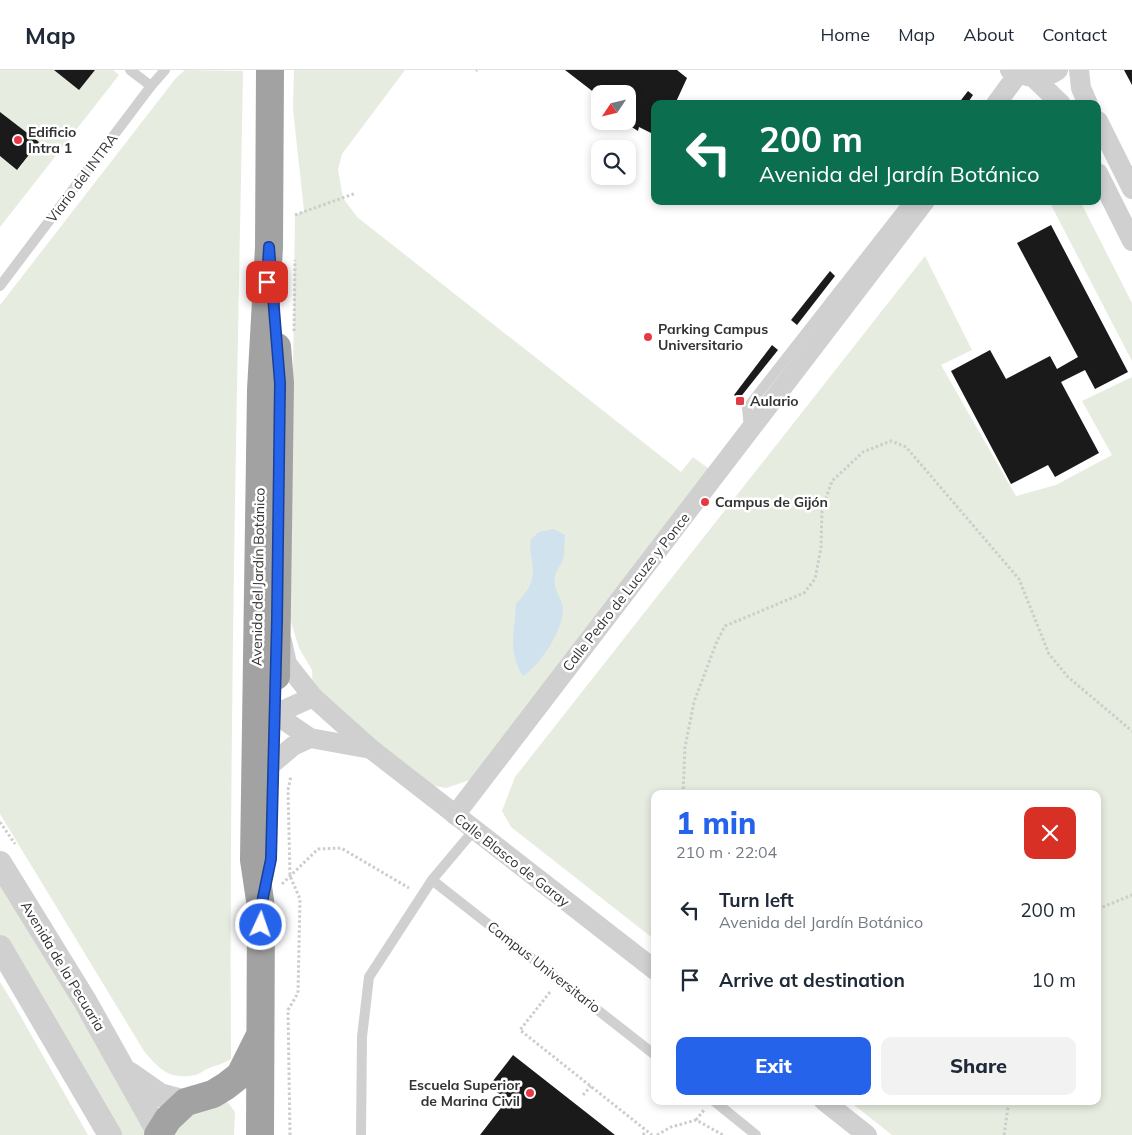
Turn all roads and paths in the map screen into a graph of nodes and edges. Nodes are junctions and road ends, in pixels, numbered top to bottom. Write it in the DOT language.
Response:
graph roads {
  1 [pos="130,70"];
  2 [pos="270,70"];
  3 [pos="1058,70"];
  4 [pos="1079,70"];
  5 [pos="163,71"];
  6 [pos="1020,74"];
  7 [pos="151,86"];
  8 [pos="999,100"];
  9 [pos="1056,100"];
  10 [pos="1086,100"];
  11 [pos="1101,127"];
  12 [pos="1101,179"];
  13 [pos="1132,189"];
  14 [pos="356,193"];
  15 [pos="906,205"];
  16 [pos="922,205"];
  17 [pos="295,215"];
  18 [pos="1132,241"];
  19 [pos="269,247"];
  20 [pos="0,286"];
  21 [pos="749,431"];
  22 [pos="277,620"];
  23 [pos="257,666"];
  24 [pos="314,697"];
  25 [pos="275,714"];
  26 [pos="1132,731"];
  27 [pos="256,737"];
  28 [pos="310,738"];
  29 [pos="371,749"];
  30 [pos="273,764"];
  31 [pos="683,790"];
  32 [pos="455,815"];
  33 [pos="474,830"];
  34 [pos="0,863"];
  35 [pos="432,880"];
  36 [pos="1132,895"];
  37 [pos="422,896"];
  38 [pos="261,907"];
  39 [pos="1101,908"];
  40 [pos="0,947"];
  41 [pos="651,967"];
  42 [pos="559,979"];
  43 [pos="261,1034"];
  44 [pos="651,1052"];
  45 [pos="125,1070"];
  46 [pos="591,1086"];
  47 [pos="583,1095"];
  48 [pos="186,1102"];
  49 [pos="719,1105"];
  50 [pos="829,1105"];
  51 [pos="1008,1105"];
  52 [pos="646,1131"];
  53 [pos="260,1133"];
  54 [pos="159,1134"];
  55 [pos="721,1134"];
  56 [pos="110,1135"];
  57 [pos="361,1135"];
  58 [pos="643,1135"];
  59 [pos="652,1135"];
  60 [pos="657,1135"];
  61 [pos="756,1135"];
  62 [pos="867,1135"];
  63 [pos="1004,1135"];
  1 -- 7 [label="lane"];
  2 -- 19 [label="highway, Avenida del Jardín Botánico"];
  3 -- 6 [label="street"];
  4 -- 10 [label="street"];
  5 -- 7 [label="lane, Viario del INTRA"];
  6 -- 8 [label="street"];
  6 -- 9 [label="street"];
  7 -- 20 [label="lane, Viario del INTRA"];
  11 -- 13 [label="street"];
  12 -- 18 [label="street"];
  14 -- 17 [label="path"];
  15 -- 21 [label="lane"];
  16 -- 21 [label="street, Calle Pedro de Lucuze y Ponce"];
  19 -- 22 [label="highway, Avenida del Jardín Botánico"];
  19 -- 23 [label="highway, Avenida del Jardín Botánico"];
  21 -- 32 [label="street, Calle Pedro de Lucuze y Ponce"];
  22 -- 24 [label="street, Calle Blasco de Garay"];
  22 -- 25 [label="highway, Avenida del Jardín Botánico"];
  23 -- 25 [label="street"];
  23 -- 27 [label="highway, Avenida del Jardín Botánico"];
  24 -- 25 [label="street"];
  24 -- 29 [label="street, Calle Blasco de Garay"];
  25 -- 27 [label="street"];
  25 -- 28 [label="street, Calle Blasco de Garay"];
  25 -- 30 [label="highway, Avenida del Jardín Botánico"];
  26 -- 31 [label="path"];
  27 -- 38 [label="highway, Avenida del Jardín Botánico"];
  28 -- 29 [label="street, Calle Blasco de Garay"];
  28 -- 30 [label="street"];
  29 -- 32 [label="street, Calle Blasco de Garay"];
  30 -- 38 [label="highway, Avenida del Jardín Botánico"];
  32 -- 33 [label="street, Calle Blasco de Garay"];
  33 -- 35 [label="lane"];
  33 -- 41 [label="street, Calle Blasco de Garay"];
  34 -- 45 [label="street, Avenida de la Pecuaria"];
  35 -- 37 [label="lane"];
  35 -- 42 [label="lane, Campus Universitario"];
  36 -- 39 [label="path"];
  37 -- 38 [label="path"];
  37 -- 57 [label="lane"];
  38 -- 43 [label="highway, Avenida del Jardín Botánico"];
  40 -- 56 [label="street"];
  42 -- 44 [label="lane, Campus Universitario"];
  42 -- 46 [label="path"];
  43 -- 48 [label="highway, Avenida de la Pecuaria"];
  43 -- 53 [label="highway, Avenida del Jardín Botánico"];
  45 -- 48 [label="street, Avenida de la Pecuaria"];
  45 -- 54 [label="street, Avenida de la Pecuaria"];
  46 -- 47 [label="path"];
  46 -- 52 [label="path"];
  48 -- 54 [label="highway, Avenida de la Pecuaria"];
  49 -- 61 [label="lane"];
  50 -- 62 [label="street"];
  51 -- 63 [label="path"];
  52 -- 58 [label="path"];
  52 -- 59 [label="path"];
  55 -- 60 [label="path"];
}
